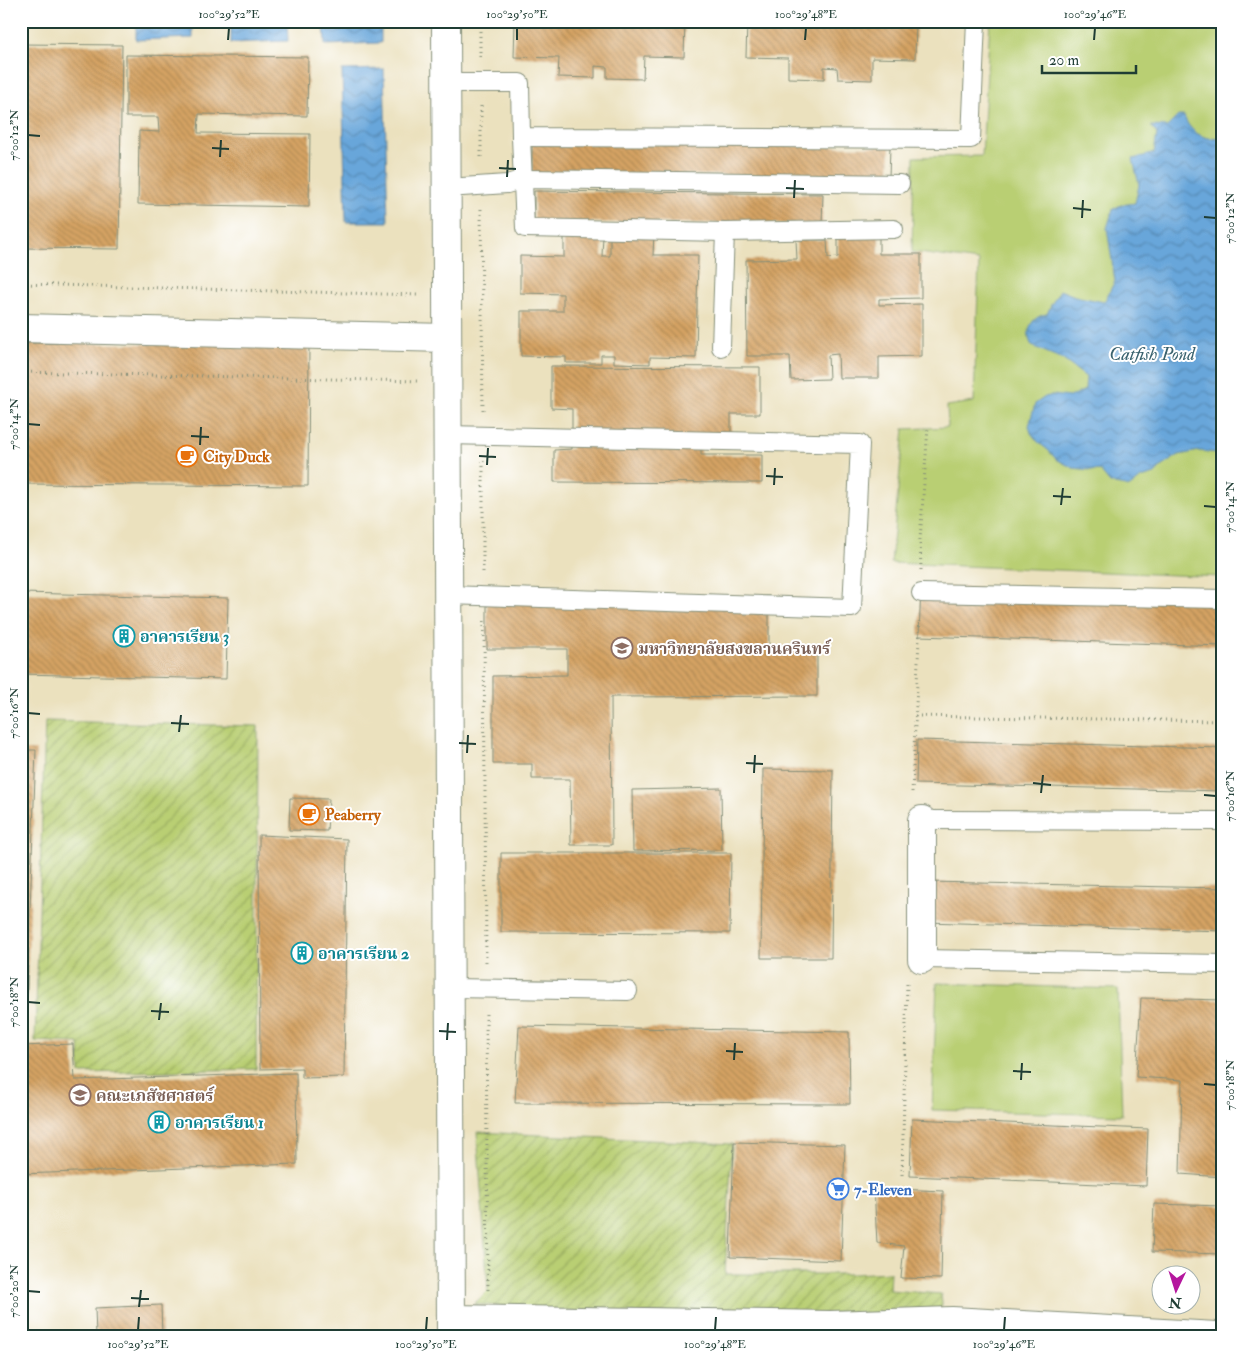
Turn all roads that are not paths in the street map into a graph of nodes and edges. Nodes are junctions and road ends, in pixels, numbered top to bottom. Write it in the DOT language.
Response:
graph roads {
  1 [pos="446,21"];
  2 [pos="976,21"];
  3 [pos="446,83"];
  4 [pos="521,137"];
  5 [pos="524,178"];
  6 [pos="900,184"];
  7 [pos="447,188"];
  8 [pos="894,229"];
  9 [pos="725,232"];
  10 [pos="21,328"];
  11 [pos="447,338"];
  12 [pos="721,347"];
  13 [pos="448,435"];
  14 [pos="921,593"];
  15 [pos="448,594"];
  16 [pos="1223,599"];
  17 [pos="916,810"];
  18 [pos="1223,820"];
  19 [pos="1223,964"];
  20 [pos="914,968"];
  21 [pos="450,988"];
  22 [pos="628,992"];
  23 [pos="451,1327"];
  24 [pos="953,1328"];
  25 [pos="1216,1336"];
  1 -- 3 [label="street"];
  2 -- 4 [label="lane"];
  3 -- 4 [label="lane"];
  3 -- 7 [label="street"];
  4 -- 5 [label="lane"];
  5 -- 6 [label="lane"];
  5 -- 7 [label="lane"];
  5 -- 9 [label="lane"];
  7 -- 11 [label="street"];
  8 -- 9 [label="lane"];
  9 -- 12 [label="lane"];
  10 -- 11 [label="street"];
  11 -- 13 [label="street"];
  13 -- 15 [label="street"];
  13 -- 15 [label="lane"];
  14 -- 16 [label="lane"];
  15 -- 21 [label="street"];
  17 -- 18 [label="lane"];
  17 -- 20 [label="street"];
  19 -- 20 [label="lane"];
  21 -- 22 [label="lane"];
  21 -- 23 [label="street"];
  23 -- 24 [label="street"];
  24 -- 25 [label="street"];
}
